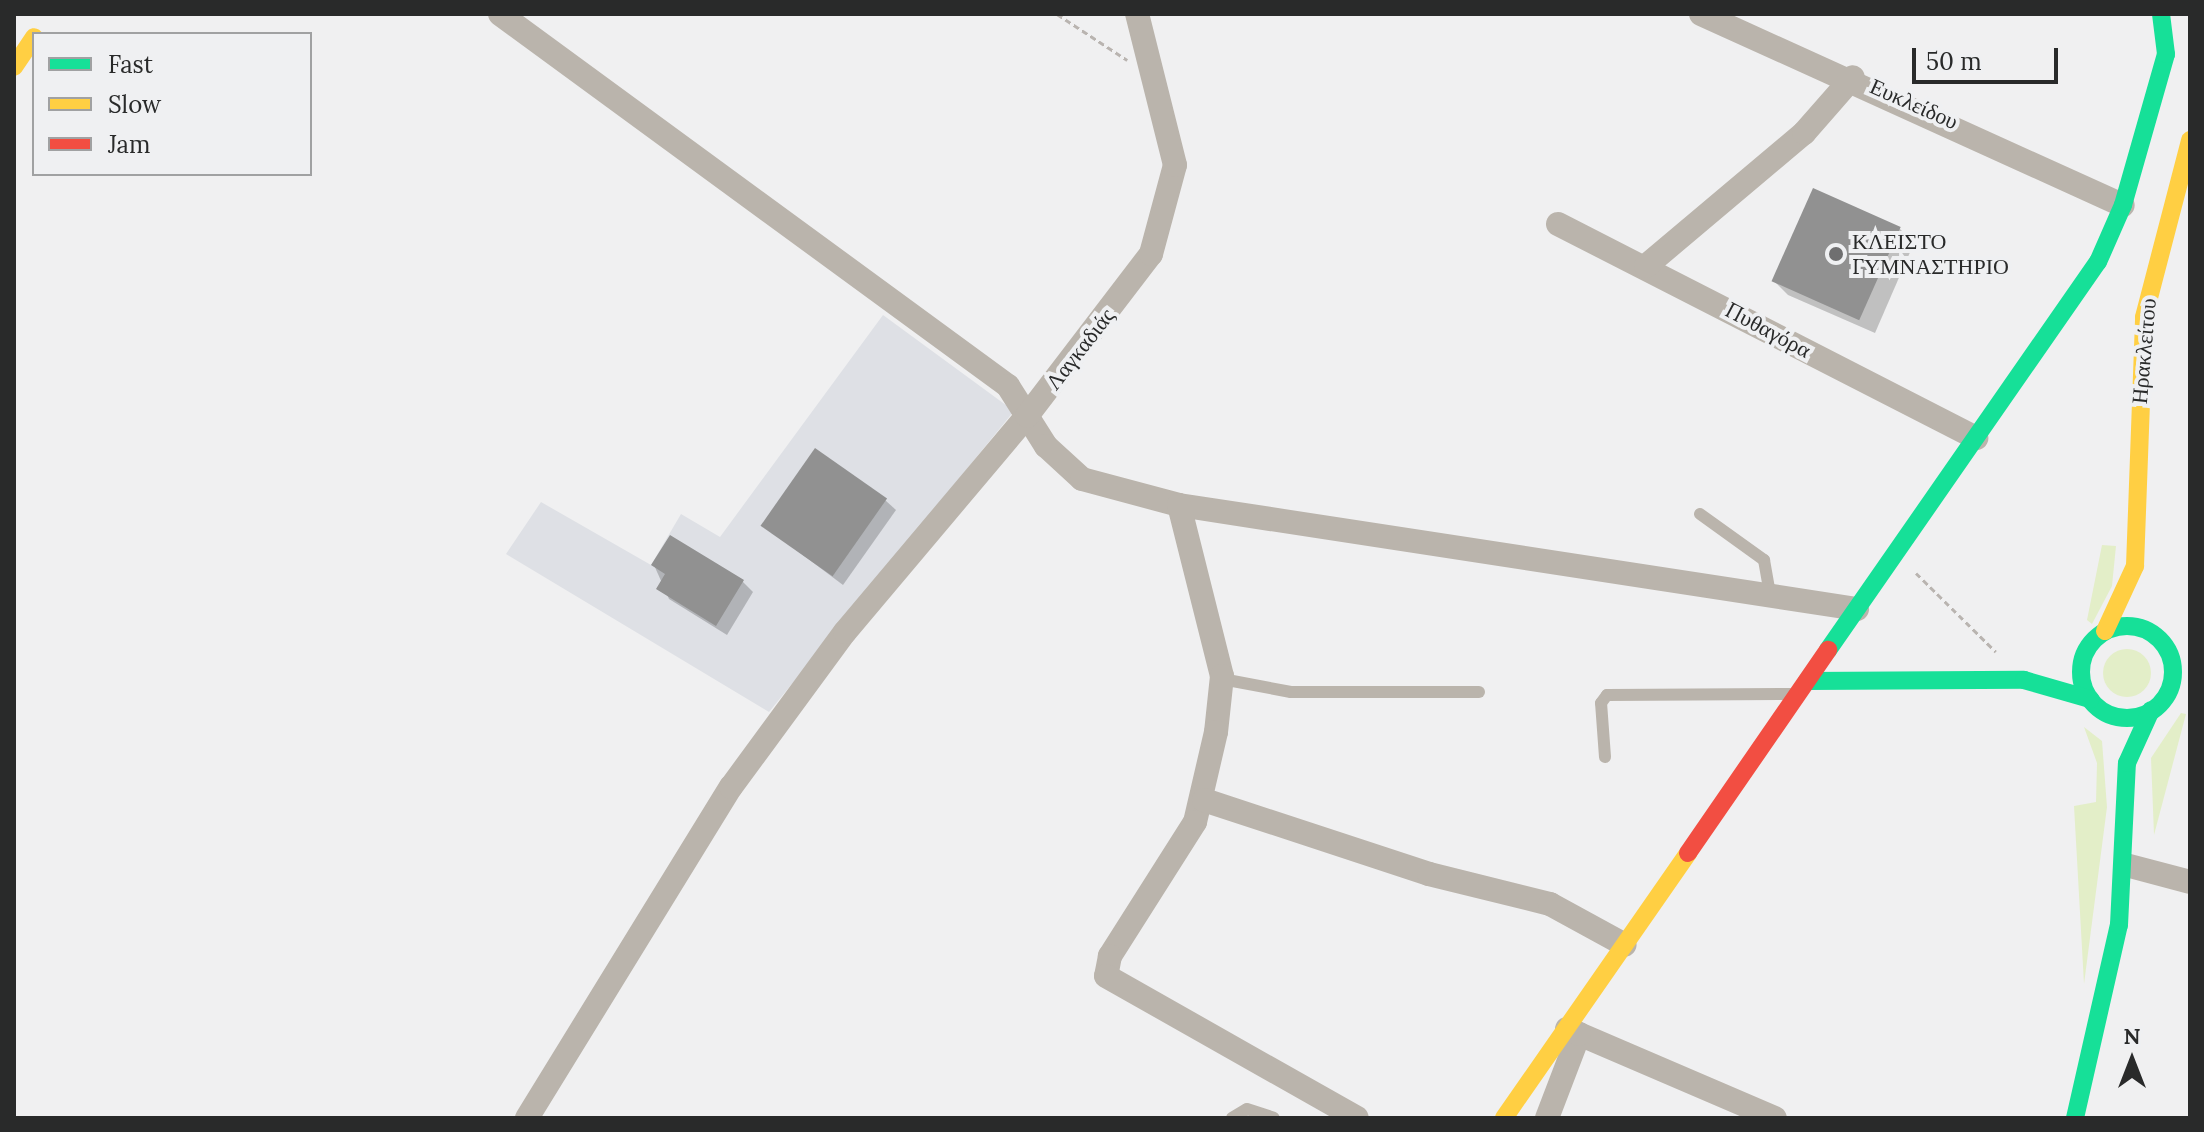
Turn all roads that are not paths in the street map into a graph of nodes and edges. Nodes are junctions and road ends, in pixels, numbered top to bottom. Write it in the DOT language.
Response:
graph roads {
  1 [pos="500,14"];
  2 [pos="1137,14"];
  3 [pos="2161,14"];
  4 [pos="1706,15"];
  5 [pos="32,40"];
  6 [pos="14,67"];
  7 [pos="1853,77"];
  8 [pos="2190,140"];
  9 [pos="2123,205"];
  10 [pos="1558,224"];
  11 [pos="1646,266"];
  12 [pos="1027,416"];
  13 [pos="1976,438"];
  14 [pos="1179,505"];
  15 [pos="1700,514"];
  16 [pos="2135,566"];
  17 [pos="1770,593"];
  18 [pos="1857,609"];
  19 [pos="2105,631"];
  20 [pos="2149,631"];
  21 [pos="2171,656"];
  22 [pos="2083,659"];
  23 [pos="2190,665"];
  24 [pos="1222,679"];
  25 [pos="2024,680"];
  26 [pos="2190,683"];
  27 [pos="1802,688"];
  28 [pos="2169,690"];
  29 [pos="1479,692"];
  30 [pos="2094,703"];
  31 [pos="2151,710"];
  32 [pos="1605,757"];
  33 [pos="2127,763"];
  34 [pos="1204,800"];
  35 [pos="2126,865"];
  36 [pos="2190,882"];
  37 [pos="1625,945"];
  38 [pos="1573,1031"];
  39 [pos="527,1118"];
  40 [pos="1232,1118"];
  41 [pos="1274,1118"];
  42 [pos="1357,1118"];
  43 [pos="1504,1118"];
  44 [pos="1547,1118"];
  45 [pos="1775,1118"];
  46 [pos="2075,1118"];
  1 -- 12 [label="street"];
  2 -- 12 [label="street, Λαγκαδιάς"];
  3 -- 9 [label="street"];
  4 -- 7 [label="street, Ευκλείδου"];
  5 -- 6 [label="street"];
  7 -- 9 [label="street, Ευκλείδου"];
  7 -- 11 [label="street"];
  8 -- 16 [label="street, Ηρακλείτου"];
  9 -- 13 [label="street"];
  10 -- 11 [label="street, Πυθαγόρα"];
  11 -- 13 [label="street, Πυθαγόρα"];
  12 -- 14 [label="street"];
  12 -- 39 [label="street, Λαγκαδιάς"];
  13 -- 18 [label="street"];
  14 -- 17 [label="street"];
  14 -- 24 [label="street"];
  15 -- 17 [label="lane"];
  16 -- 19 [label="street"];
  16 -- 20 [label="street"];
  17 -- 18 [label="street"];
  18 -- 27 [label="street"];
  19 -- 20 [label="street"];
  19 -- 22 [label="street"];
  20 -- 21 [label="street"];
  21 -- 23 [label="street"];
  21 -- 28 [label="street"];
  22 -- 25 [label="street"];
  22 -- 30 [label="street"];
  24 -- 29 [label="lane"];
  24 -- 34 [label="street"];
  25 -- 27 [label="street"];
  25 -- 30 [label="street"];
  26 -- 28 [label="street"];
  27 -- 32 [label="lane"];
  27 -- 37 [label="street"];
  28 -- 31 [label="street"];
  30 -- 31 [label="street"];
  30 -- 33 [label="street"];
  31 -- 33 [label="street"];
  33 -- 35 [label="street"];
  34 -- 37 [label="street"];
  34 -- 42 [label="street"];
  35 -- 36 [label="street"];
  35 -- 46 [label="street"];
  37 -- 38 [label="street"];
  38 -- 43 [label="street"];
  38 -- 44 [label="street"];
  38 -- 45 [label="street"];
  40 -- 41 [label="lane"];
}
